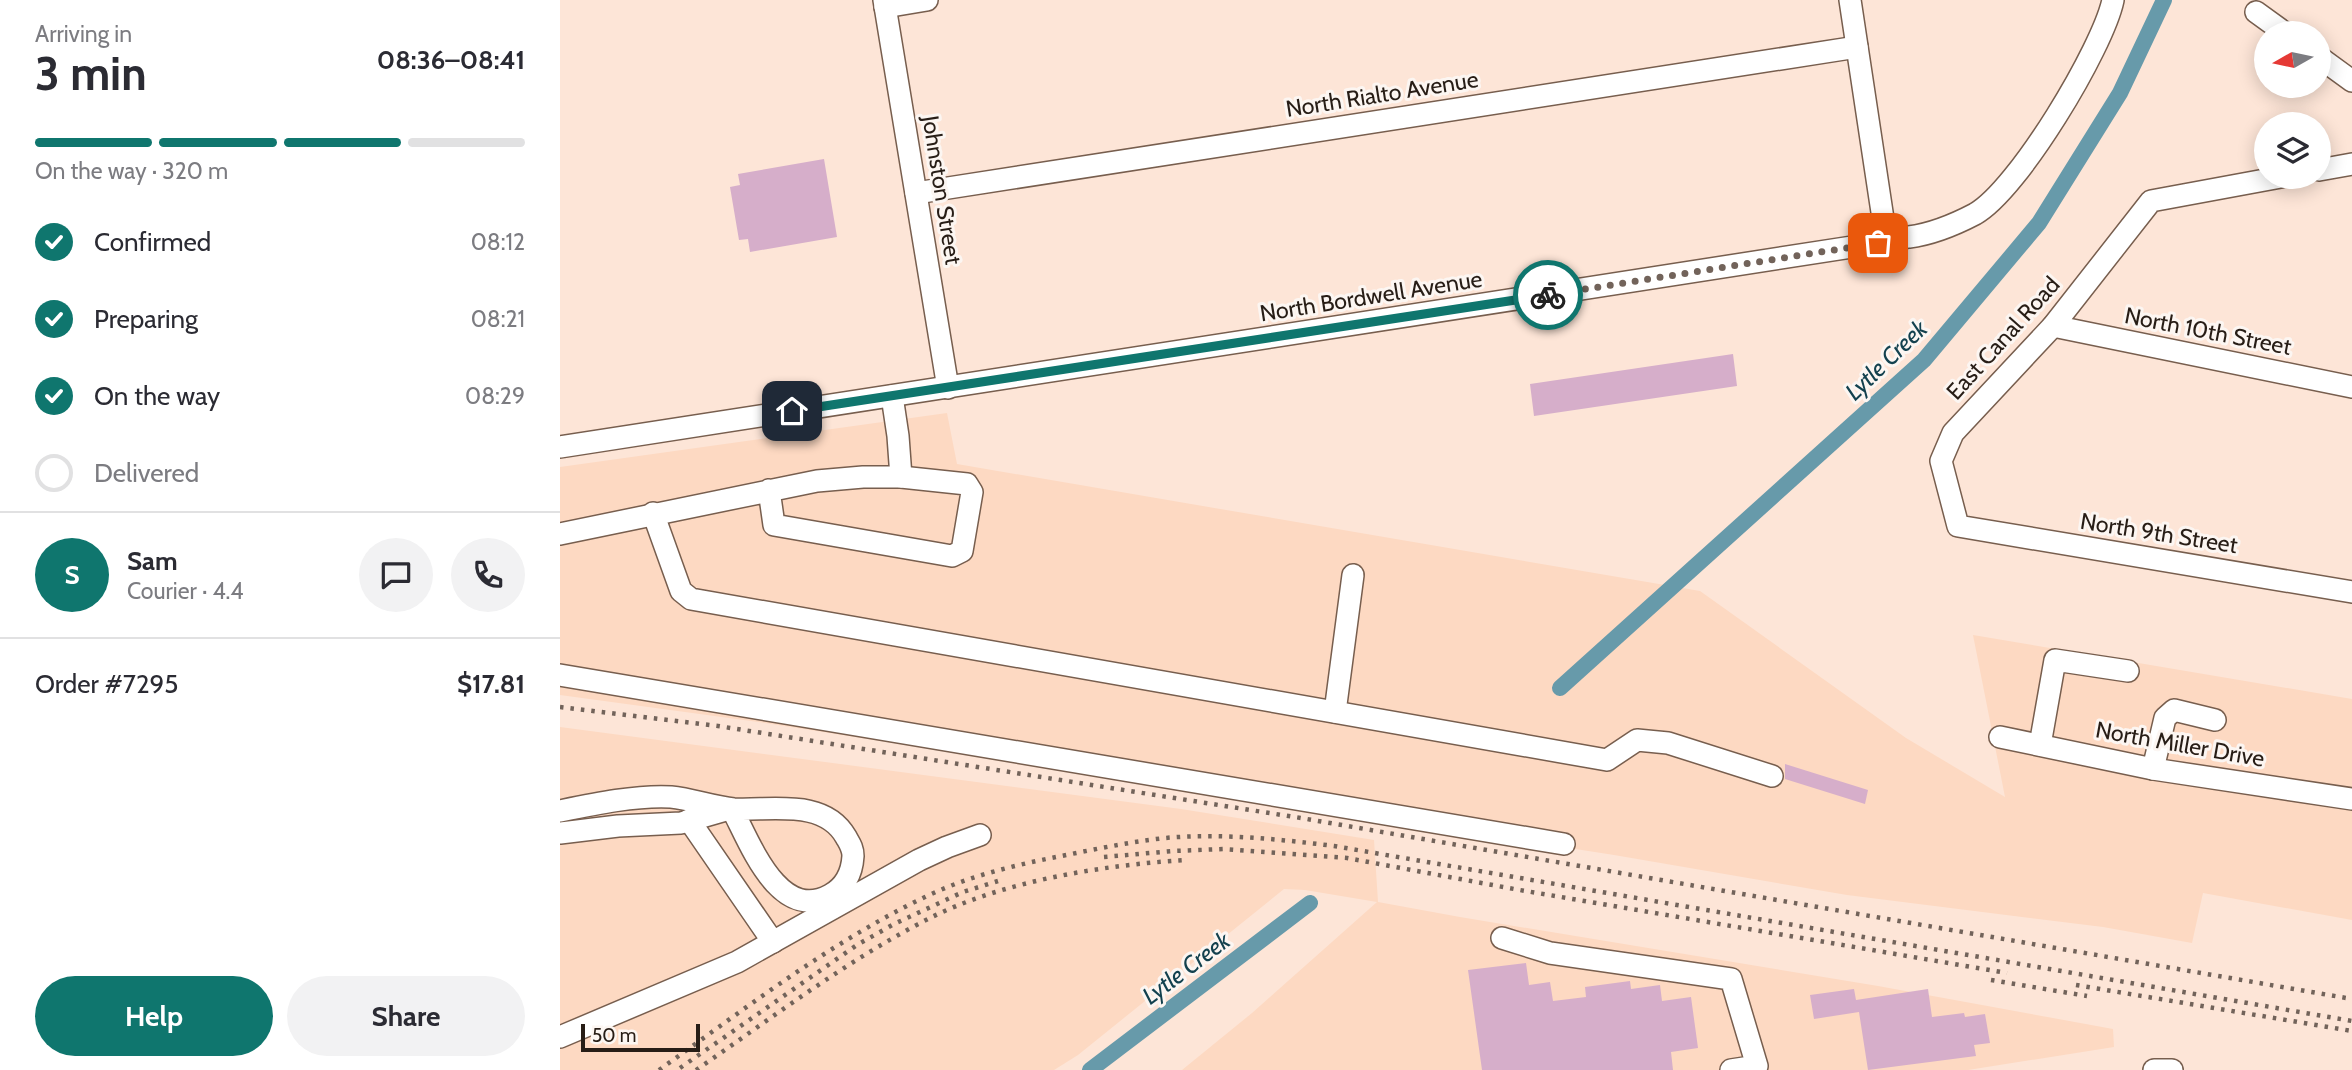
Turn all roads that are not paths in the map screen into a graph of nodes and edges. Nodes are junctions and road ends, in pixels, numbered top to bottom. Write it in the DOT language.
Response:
graph roads {
  1 [pos="927,0"];
  2 [pos="1850,0"];
  3 [pos="2113,0"];
  4 [pos="885,3"];
  5 [pos="2256,12"];
  6 [pos="2269,21"];
  7 [pos="1857,47"];
  8 [pos="2331,66"];
  9 [pos="2352,81"];
  10 [pos="2352,164"];
  11 [pos="2331,168"];
  12 [pos="2254,182"];
  13 [pos="916,193"];
  14 [pos="1884,240"];
  15 [pos="2053,326"];
  16 [pos="2352,387"];
  17 [pos="948,388"];
  18 [pos="892,396"];
  19 [pos="560,447"];
  20 [pos="901,477"];
  21 [pos="769,490"];
  22 [pos="653,513"];
  23 [pos="1958,526"];
  24 [pos="560,534"];
  25 [pos="1353,575"];
  26 [pos="2352,592"];
  27 [pos="2128,671"];
  28 [pos="560,675"];
  29 [pos="1335,712"];
  30 [pos="2215,719"];
  31 [pos="2000,737"];
  32 [pos="2040,745"];
  33 [pos="2153,769"];
  34 [pos="1772,776"];
  35 [pos="2352,799"];
  36 [pos="732,809"];
  37 [pos="560,811"];
  38 [pos="689,820"];
  39 [pos="560,833"];
  40 [pos="980,835"];
  41 [pos="1564,844"];
  42 [pos="837,899"];
  43 [pos="1502,938"];
  44 [pos="774,942"];
  45 [pos="560,1037"];
  46 [pos="1731,1070"];
  47 [pos="2154,1070"];
  48 [pos="2172,1070"];
  1 -- 4 [label="street"];
  2 -- 7 [label="street"];
  3 -- 14 [label="street, North Bordwell Avenue"];
  4 -- 13 [label="street, Johnston Street"];
  5 -- 6 [label="street"];
  7 -- 13 [label="street, North Rialto Avenue"];
  7 -- 14 [label="street"];
  8 -- 9 [label="street"];
  10 -- 11 [label="street"];
  12 -- 15 [label="street, East Canal Road"];
  13 -- 17 [label="street, Johnston Street"];
  14 -- 17 [label="street, North Bordwell Avenue"];
  15 -- 16 [label="street, North 10th Street"];
  15 -- 23 [label="street, East Canal Road"];
  17 -- 18 [label="street, North Bordwell Avenue"];
  18 -- 19 [label="street, North Bordwell Avenue"];
  18 -- 20 [label="street"];
  20 -- 21 [label="street"];
  20 -- 21 [label="street"];
  21 -- 22 [label="street"];
  22 -- 24 [label="street"];
  22 -- 29 [label="street"];
  23 -- 26 [label="street, North 9th Street"];
  25 -- 29 [label="street"];
  27 -- 32 [label="street"];
  28 -- 41 [label="street"];
  29 -- 34 [label="street"];
  30 -- 33 [label="street"];
  31 -- 32 [label="street, North Miller Drive"];
  32 -- 33 [label="street, North Miller Drive"];
  33 -- 35 [label="street, North Miller Drive"];
  36 -- 37 [label="street"];
  36 -- 38 [label="street"];
  36 -- 42 [label="street"];
  36 -- 42 [label="street"];
  38 -- 39 [label="street"];
  38 -- 44 [label="street"];
  40 -- 42 [label="street"];
  42 -- 44 [label="street"];
  43 -- 46 [label="street"];
  44 -- 45 [label="street"];
  47 -- 48 [label="street"];
}
